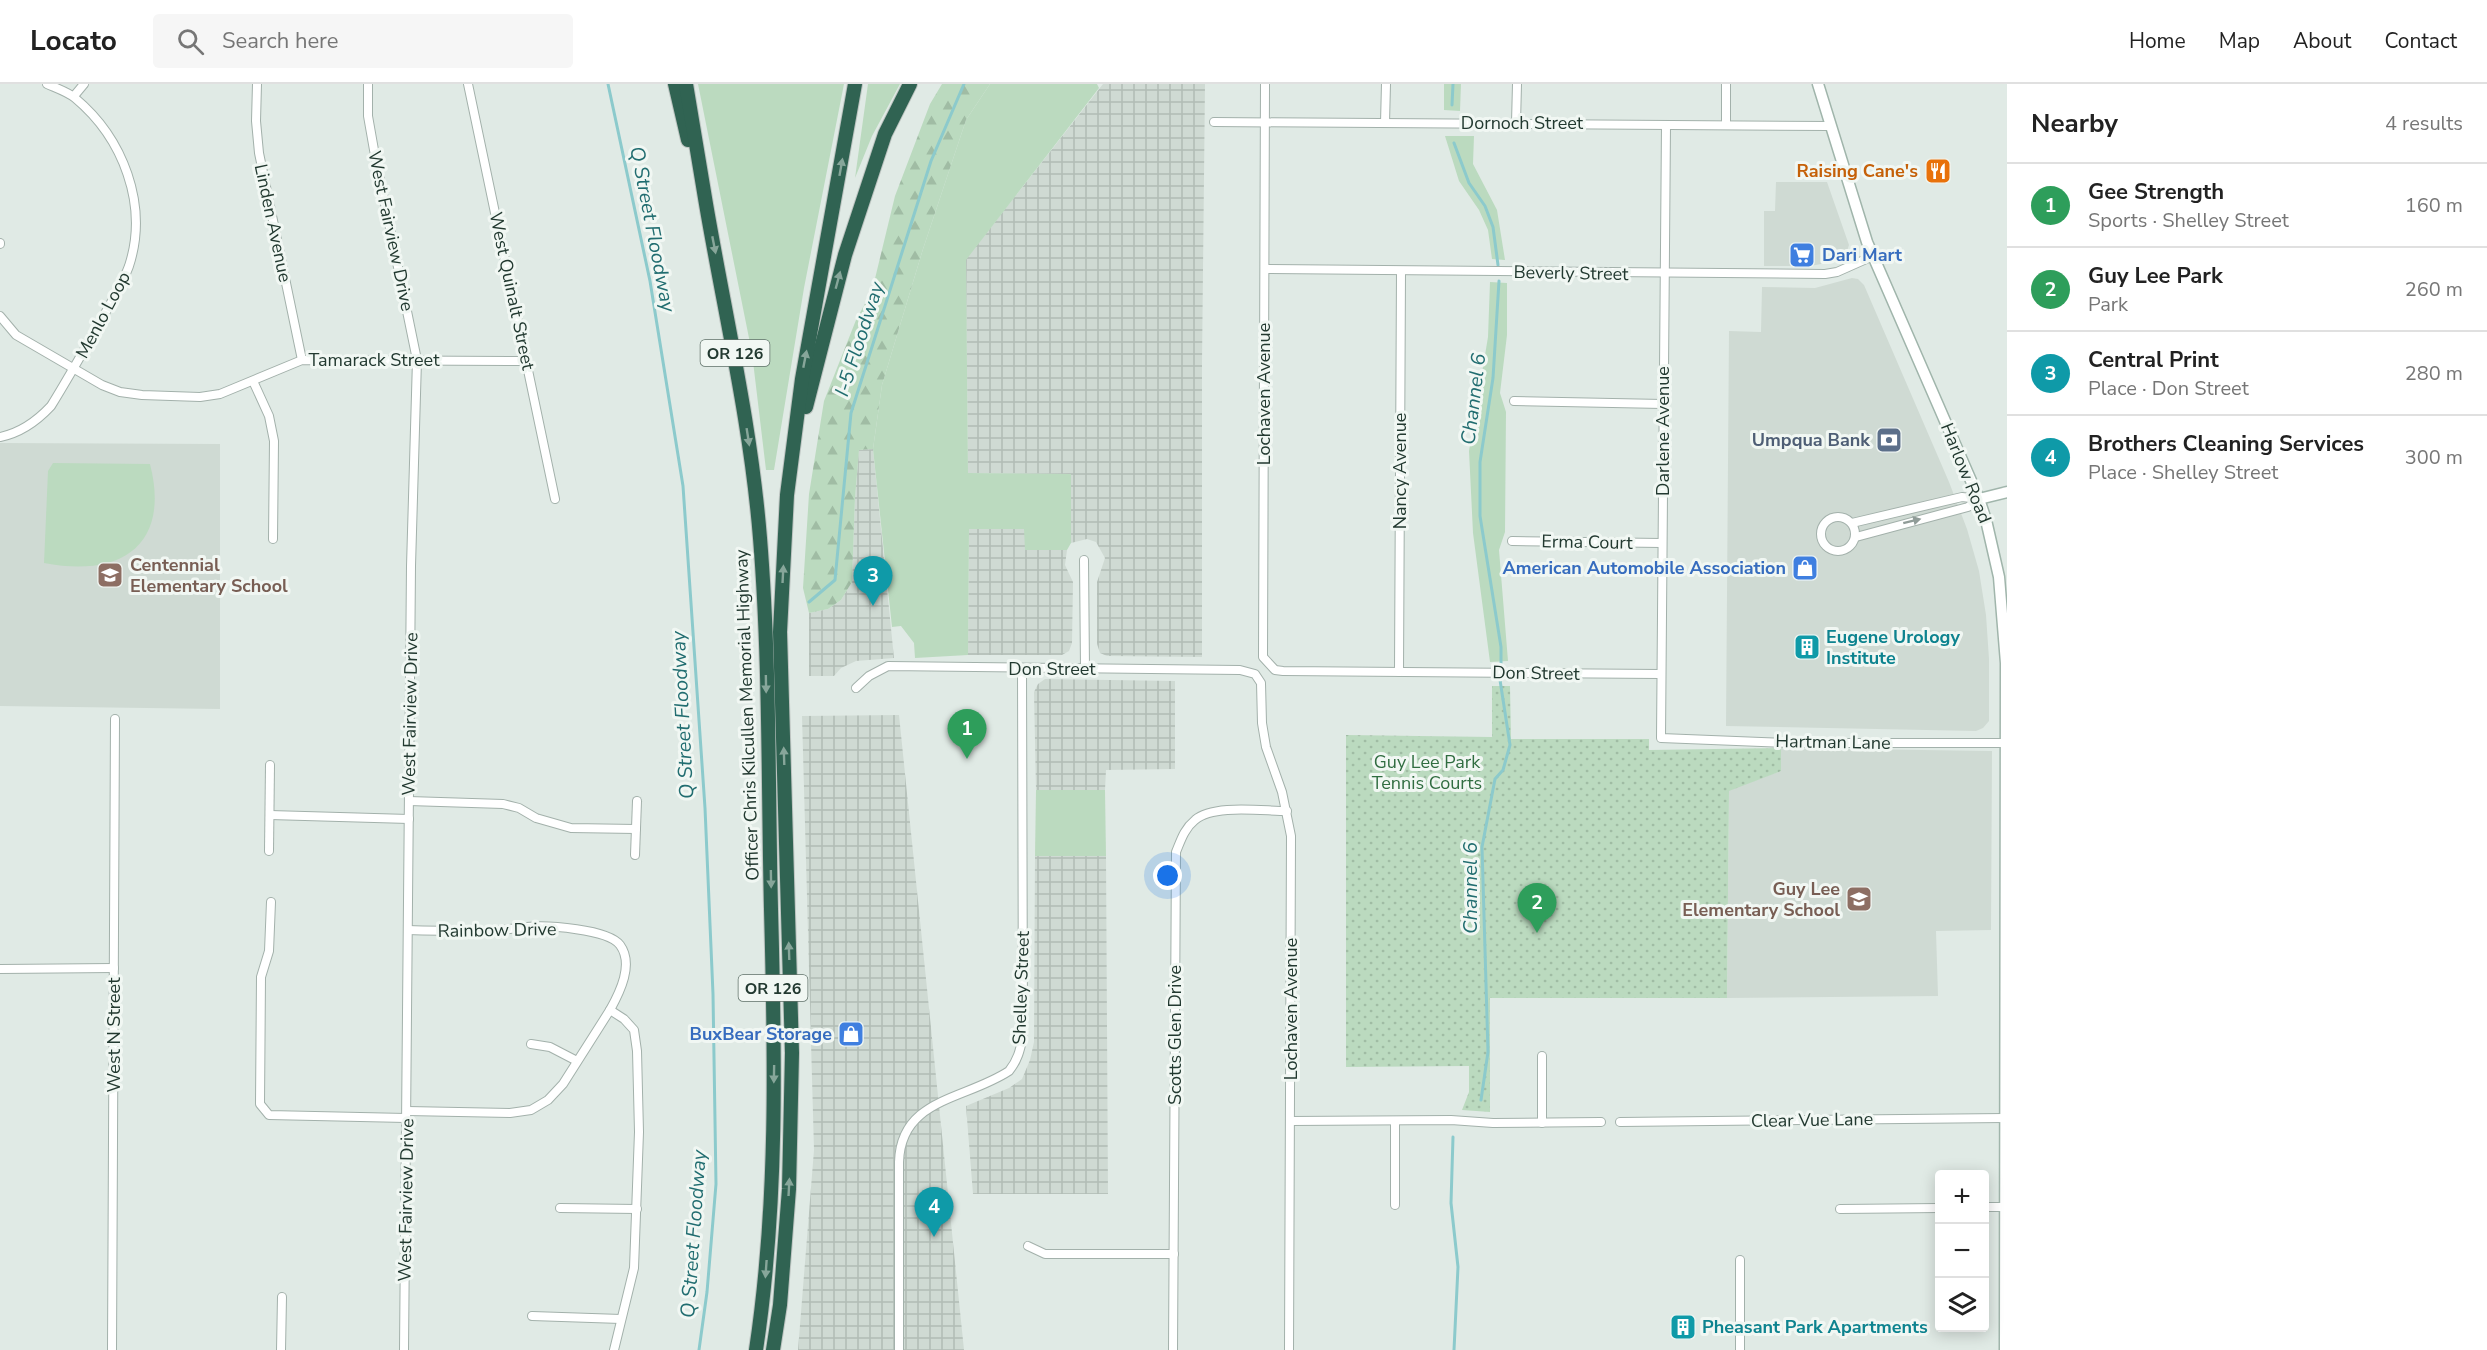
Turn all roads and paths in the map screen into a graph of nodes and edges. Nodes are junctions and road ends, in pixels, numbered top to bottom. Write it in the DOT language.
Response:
graph roads {
  1 [pos="47,84"];
  2 [pos="84,84"];
  3 [pos="257,84"];
  4 [pos="368,84"];
  5 [pos="468,84"];
  6 [pos="675,84"];
  7 [pos="686,84"];
  8 [pos="855,84"];
  9 [pos="909,84"];
  10 [pos="1265,84"];
  11 [pos="1386,84"];
  12 [pos="1517,84"];
  13 [pos="1726,84"];
  14 [pos="1818,84"];
  15 [pos="74,96"];
  16 [pos="1214,122"];
  17 [pos="1265,122"];
  18 [pos="1385,123"];
  19 [pos="1516,123"];
  20 [pos="1666,125"];
  21 [pos="1726,125"];
  22 [pos="1829,126"];
  23 [pos="706,205"];
  24 [pos="1873,256"];
  25 [pos="1265,269"];
  26 [pos="1401,271"];
  27 [pos="1664,274"];
  28 [pos="0,316"];
  29 [pos="302,360"];
  30 [pos="417,360"];
  31 [pos="526,361"];
  32 [pos="74,369"];
  33 [pos="253,381"];
  34 [pos="1514,401"];
  35 [pos="1663,404"];
  36 [pos="0,437"];
  37 [pos="2007,492"];
  38 [pos="787,495"];
  39 [pos="555,499"];
  40 [pos="1980,499"];
  41 [pos="1852,523"];
  42 [pos="1856,537"];
  43 [pos="273,539"];
  44 [pos="1512,541"];
  45 [pos="1662,543"];
  46 [pos="1084,560"];
  47 [pos="1268,664"];
  48 [pos="1022,669"];
  49 [pos="1086,669"];
  50 [pos="1399,672"];
  51 [pos="1255,674"];
  52 [pos="1661,674"];
  53 [pos="855,688"];
  54 [pos="115,719"];
  55 [pos="1662,738"];
  56 [pos="2005,743"];
  57 [pos="270,765"];
  58 [pos="409,801"];
  59 [pos="637,801"];
  60 [pos="1287,811"];
  61 [pos="270,815"];
  62 [pos="409,819"];
  63 [pos="636,829"];
  64 [pos="269,851"];
  65 [pos="635,855"];
  66 [pos="271,902"];
  67 [pos="408,930"];
  68 [pos="114,968"];
  69 [pos="0,969"];
  70 [pos="610,1010"];
  71 [pos="531,1044"];
  72 [pos="1542,1056"];
  73 [pos="577,1060"];
  74 [pos="407,1114"];
  75 [pos="2005,1118"];
  76 [pos="1290,1120"];
  77 [pos="1395,1120"];
  78 [pos="1601,1122"];
  79 [pos="1620,1122"];
  80 [pos="1542,1123"];
  81 [pos="1395,1205"];
  82 [pos="2004,1207"];
  83 [pos="560,1208"];
  84 [pos="1935,1208"];
  85 [pos="1989,1208"];
  86 [pos="637,1209"];
  87 [pos="1840,1209"];
  88 [pos="1028,1246"];
  89 [pos="1173,1254"];
  90 [pos="1740,1260"];
  91 [pos="282,1297"];
  92 [pos="532,1316"];
  93 [pos="621,1319"];
  94 [pos="112,1350"];
  95 [pos="281,1350"];
  96 [pos="404,1350"];
  97 [pos="614,1350"];
  98 [pos="756,1350"];
  99 [pos="773,1350"];
  100 [pos="899,1350"];
  101 [pos="1173,1350"];
  102 [pos="1289,1350"];
  103 [pos="1740,1350"];
  104 [pos="2004,1350"];
  1 -- 15 [label="street, Menlo Loop"];
  2 -- 15 [label="street"];
  3 -- 29 [label="street, Linden Avenue"];
  4 -- 30 [label="street, West Fairview Drive"];
  5 -- 31 [label="street, West Quinalt Street"];
  6 -- 23 [label="highway"];
  7 -- 23 [label="highway, Officer Chris Kilcullen Memorial Highway / OR 126"];
  38 -- 8 [label="highway, Officer Chris Kilcullen Memorial Highway / OR 126, one-way"];
  38 -- 9 [label="highway, one-way"];
  10 -- 17 [label="street, Lochaven Avenue"];
  11 -- 18 [label="street"];
  12 -- 19 [label="street"];
  13 -- 21 [label="street"];
  14 -- 22 [label="main road, Harlow Road"];
  15 -- 32 [label="street, Menlo Loop"];
  16 -- 17 [label="street, Dornoch Street"];
  17 -- 18 [label="street, Dornoch Street"];
  17 -- 25 [label="street, Lochaven Avenue"];
  18 -- 19 [label="street, Dornoch Street"];
  19 -- 20 [label="street, Dornoch Street"];
  20 -- 21 [label="street, Dornoch Street"];
  20 -- 27 [label="street, Darlene Avenue"];
  21 -- 22 [label="street, Dornoch Street"];
  22 -- 24 [label="main road, Harlow Road"];
  23 -- 98 [label="highway, Officer Chris Kilcullen Memorial Highway / OR 126, one-way"];
  24 -- 27 [label="street, Beverly Street"];
  24 -- 40 [label="main road, Harlow Road"];
  25 -- 26 [label="street, Beverly Street"];
  25 -- 47 [label="street, Lochaven Avenue"];
  26 -- 27 [label="street, Beverly Street"];
  26 -- 50 [label="street, Nancy Avenue"];
  27 -- 35 [label="street, Darlene Avenue"];
  28 -- 32 [label="street, Tamarack Street"];
  29 -- 30 [label="street, Tamarack Street"];
  29 -- 33 [label="street, Tamarack Street"];
  30 -- 31 [label="street, Tamarack Street"];
  30 -- 58 [label="street, West Fairview Drive"];
  31 -- 39 [label="street, West Quinalt Street"];
  32 -- 33 [label="street, Tamarack Street"];
  32 -- 36 [label="street, Menlo Loop"];
  33 -- 43 [label="street"];
  34 -- 35 [label="street"];
  35 -- 45 [label="street, Darlene Avenue"];
  37 -- 40 [label="main road"];
  99 -- 38 [label="highway, Officer Chris Kilcullen Memorial Highway / OR 126, one-way"];
  40 -- 41 [label="street"];
  42 -- 40 [label="street, one-way"];
  40 -- 56 [label="main road, Harlow Road"];
  41 -- 42 [label="street"];
  41 -- 42 [label="street"];
  44 -- 45 [label="street, Erma Court"];
  45 -- 52 [label="street, Darlene Avenue"];
  46 -- 49 [label="street"];
  47 -- 50 [label="street, Don Street"];
  48 -- 49 [label="street, Don Street"];
  48 -- 53 [label="street, Don Street"];
  48 -- 100 [label="street, Shelley Street"];
  49 -- 51 [label="street, Don Street"];
  50 -- 52 [label="street, Don Street"];
  51 -- 60 [label="street, Lochaven Avenue"];
  52 -- 55 [label="street, Darlene Avenue"];
  54 -- 68 [label="street, West N Street"];
  55 -- 56 [label="street, Hartman Lane"];
  56 -- 75 [label="main road, Harlow Road"];
  57 -- 61 [label="street"];
  58 -- 62 [label="street, West Fairview Drive"];
  58 -- 63 [label="street"];
  59 -- 63 [label="street"];
  60 -- 76 [label="street, Lochaven Avenue"];
  60 -- 89 [label="street, Scotts Glen Drive"];
  61 -- 62 [label="street"];
  61 -- 64 [label="street"];
  62 -- 67 [label="street, West Fairview Drive"];
  63 -- 65 [label="street"];
  66 -- 74 [label="street"];
  67 -- 70 [label="street, Rainbow Drive"];
  67 -- 74 [label="street, West Fairview Drive"];
  68 -- 69 [label="street"];
  68 -- 94 [label="street, West N Street"];
  70 -- 73 [label="street"];
  70 -- 86 [label="street"];
  71 -- 73 [label="street"];
  72 -- 80 [label="street"];
  73 -- 74 [label="street"];
  74 -- 96 [label="street, West Fairview Drive"];
  75 -- 79 [label="street, Clear Vue Lane"];
  75 -- 82 [label="main road, Harlow Road"];
  76 -- 77 [label="street"];
  76 -- 102 [label="street, Lochaven Avenue"];
  77 -- 80 [label="street"];
  77 -- 81 [label="street"];
  78 -- 80 [label="street"];
  82 -- 85 [label="street"];
  82 -- 104 [label="main road, Harlow Road"];
  83 -- 86 [label="street"];
  84 -- 87 [label="street"];
  86 -- 93 [label="street"];
  88 -- 89 [label="street"];
  89 -- 101 [label="street, Scotts Glen Drive"];
  90 -- 103 [label="street"];
  91 -- 95 [label="street"];
  92 -- 93 [label="street"];
  93 -- 97 [label="street"];
}
